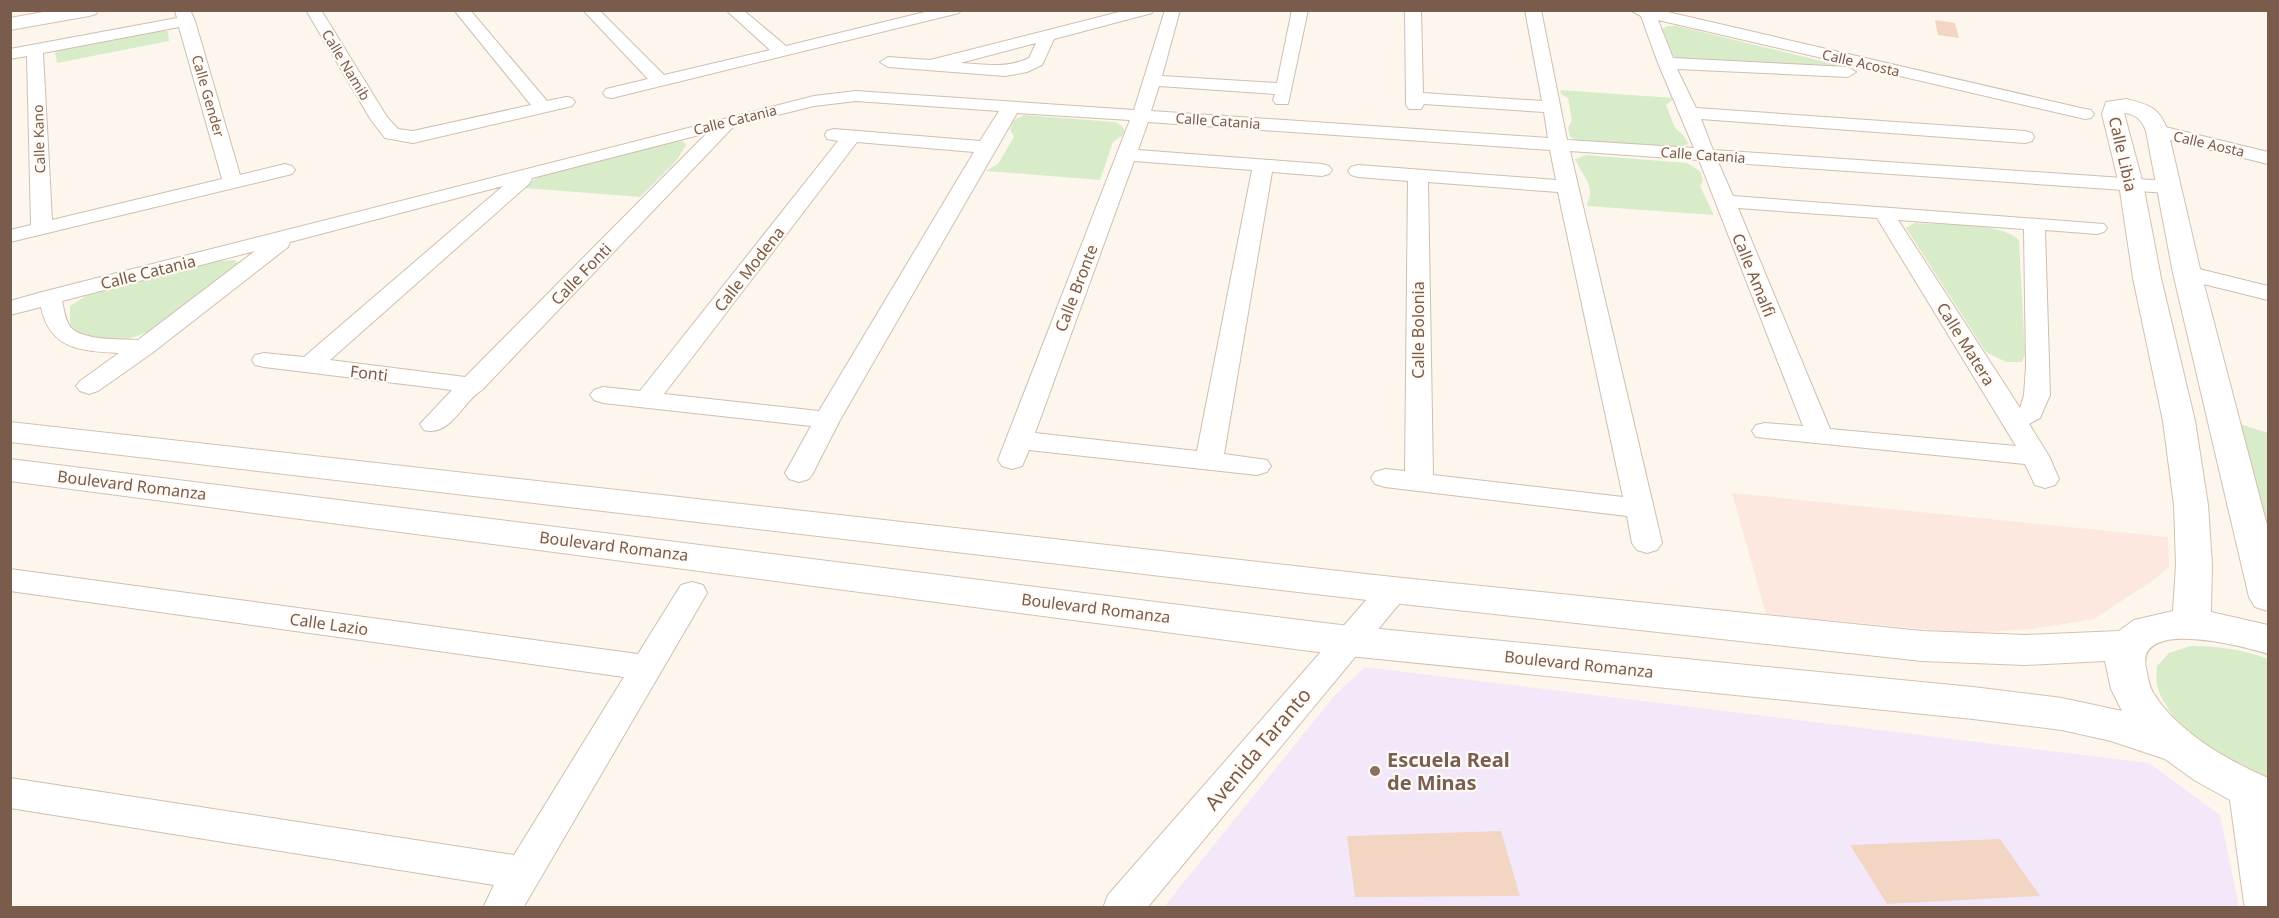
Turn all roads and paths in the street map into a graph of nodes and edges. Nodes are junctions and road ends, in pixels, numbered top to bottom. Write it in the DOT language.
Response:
graph roads {
  1 [pos="89,10"];
  2 [pos="313,10"];
  3 [pos="461,10"];
  4 [pos="590,10"];
  5 [pos="733,10"];
  6 [pos="954,10"];
  7 [pos="1147,10"];
  8 [pos="1173,10"];
  9 [pos="1299,10"];
  10 [pos="1413,10"];
  11 [pos="1533,10"];
  12 [pos="1643,12"];
  13 [pos="879,15"];
  14 [pos="184,16"];
  15 [pos="10,24"];
  16 [pos="894,25"];
  17 [pos="1047,36"];
  18 [pos="35,49"];
  19 [pos="782,51"];
  20 [pos="10,54"];
  21 [pos="888,62"];
  22 [pos="1666,63"];
  23 [pos="931,65"];
  24 [pos="1917,76"];
  25 [pos="1152,80"];
  26 [pos="660,81"];
  27 [pos="612,93"];
  28 [pos="566,102"];
  29 [pos="542,107"];
  30 [pos="1012,107"];
  31 [pos="1550,107"];
  32 [pos="1689,113"];
  33 [pos="2085,114"];
  34 [pos="1141,116"];
  35 [pos="728,122"];
  36 [pos="2026,125"];
  37 [pos="2157,131"];
  38 [pos="1560,145"];
  39 [pos="988,147"];
  40 [pos="1126,155"];
  41 [pos="1705,155"];
  42 [pos="2266,162"];
  43 [pos="1263,166"];
  44 [pos="285,170"];
  45 [pos="1322,170"];
  46 [pos="1358,171"];
  47 [pos="528,174"];
  48 [pos="1418,176"];
  49 [pos="233,183"];
  50 [pos="2131,184"];
  51 [pos="1567,187"];
  52 [pos="2167,187"];
  53 [pos="1724,201"];
  54 [pos="1883,212"];
  55 [pos="2034,223"];
  56 [pos="2097,228"];
  57 [pos="42,229"];
  58 [pos="10,236"];
  59 [pos="285,237"];
  60 [pos="2187,273"];
  61 [pos="2268,293"];
  62 [pos="50,297"];
  63 [pos="10,308"];
  64 [pos="143,348"];
  65 [pos="264,360"];
  66 [pos="309,366"];
  67 [pos="473,385"];
  68 [pos="88,386"];
  69 [pos="603,395"];
  70 [pos="646,400"];
  71 [pos="827,420"];
  72 [pos="2015,422"];
  73 [pos="433,424"];
  74 [pos="1765,431"];
  75 [pos="10,432"];
  76 [pos="1820,436"];
  77 [pos="1209,461"];
  78 [pos="1257,466"];
  79 [pos="10,470"];
  80 [pos="799,473"];
  81 [pos="1385,478"];
  82 [pos="1419,483"];
  83 [pos="1637,508"];
  84 [pos="1647,543"];
  85 [pos="10,580"];
  86 [pos="1393,590"];
  87 [pos="692,593"];
  88 [pos="2268,597"];
  89 [pos="2192,622"];
  90 [pos="2268,639"];
  91 [pos="1349,641"];
  92 [pos="2130,645"];
  93 [pos="647,668"];
  94 [pos="2180,747"];
  95 [pos="10,793"];
  96 [pos="2259,793"];
  97 [pos="523,873"];
  98 [pos="2268,903"];
  99 [pos="502,908"];
  100 [pos="1122,908"];
  1 -- 15 [label="main road"];
  2 -- 29 [label="street, Calle Namib"];
  3 -- 29 [label="street"];
  4 -- 26 [label="street"];
  5 -- 19 [label="street"];
  6 -- 16 [label="street"];
  7 -- 17 [label="street"];
  8 -- 25 [label="street, Calle Bronte"];
  9 -- 25 [label="street"];
  10 -- 31 [label="street"];
  11 -- 31 [label="street"];
  12 -- 22 [label="street, Calle Amalfi"];
  12 -- 24 [label="street, Calle Acosta"];
  13 -- 16 [label="street"];
  14 -- 18 [label="street"];
  14 -- 49 [label="street, Calle Gender"];
  16 -- 19 [label="street"];
  17 -- 23 [label="street"];
  17 -- 23 [label="street"];
  18 -- 20 [label="street"];
  18 -- 57 [label="street, Calle Kano"];
  19 -- 26 [label="street"];
  21 -- 23 [label="street"];
  22 -- 24 [label="street"];
  22 -- 32 [label="street, Calle Amalfi"];
  24 -- 36 [label="street, Calle Acosta"];
  25 -- 34 [label="street, Calle Bronte"];
  26 -- 27 [label="street"];
  28 -- 29 [label="street"];
  30 -- 34 [label="street, Calle Catania"];
  30 -- 35 [label="street, Calle Catania"];
  30 -- 39 [label="street"];
  31 -- 38 [label="street"];
  32 -- 36 [label="street"];
  32 -- 41 [label="street, Calle Amalfi"];
  33 -- 36 [label="street, Calle Acosta"];
  34 -- 38 [label="street, Calle Catania"];
  34 -- 40 [label="street, Calle Bronte"];
  35 -- 47 [label="street, Calle Catania"];
  35 -- 67 [label="street, Calle Fonti"];
  37 -- 42 [label="street, Calle Aosta"];
  37 -- 50 [label="main road, Calle Libia"];
  37 -- 52 [label="main road, Calle Libia"];
  38 -- 41 [label="street, Calle Catania"];
  38 -- 51 [label="street"];
  39 -- 70 [label="street, Calle Modena"];
  39 -- 71 [label="street"];
  40 -- 43 [label="street"];
  40 -- 77 [label="street, Calle Bronte"];
  41 -- 50 [label="street, Calle Catania"];
  41 -- 53 [label="street, Calle Amalfi"];
  43 -- 45 [label="street"];
  43 -- 77 [label="street"];
  44 -- 49 [label="street"];
  46 -- 48 [label="street"];
  47 -- 59 [label="street, Calle Catania"];
  47 -- 66 [label="street"];
  48 -- 51 [label="street"];
  48 -- 82 [label="street, Calle Bolonia"];
  49 -- 57 [label="street"];
  50 -- 52 [label="street, Calle Catania"];
  50 -- 89 [label="main road, Calle Libia"];
  51 -- 83 [label="street"];
  52 -- 60 [label="main road, Calle Libia"];
  53 -- 54 [label="street"];
  53 -- 76 [label="street, Calle Amalfi"];
  54 -- 55 [label="street"];
  54 -- 72 [label="street, Calle Matera"];
  55 -- 56 [label="street"];
  55 -- 72 [label="street"];
  57 -- 58 [label="street"];
  59 -- 62 [label="street, Calle Catania"];
  59 -- 64 [label="street, Calle Catania"];
  60 -- 61 [label="street"];
  60 -- 88 [label="main road, Calle Libia"];
  62 -- 63 [label="street, Calle Catania"];
  62 -- 64 [label="street"];
  64 -- 68 [label="street, Calle Catania"];
  65 -- 66 [label="street, Fonti"];
  66 -- 67 [label="street, Fonti"];
  67 -- 73 [label="street, Calle Fonti"];
  69 -- 70 [label="street"];
  70 -- 71 [label="street"];
  71 -- 80 [label="street"];
  72 -- 76 [label="street, Calle Matera"];
  74 -- 76 [label="street"];
  75 -- 86 [label="main road"];
  77 -- 78 [label="street"];
  79 -- 91 [label="main road, Boulevard Romanza"];
  81 -- 82 [label="street"];
  82 -- 83 [label="street"];
  83 -- 84 [label="street"];
  85 -- 93 [label="street, Calle Lazio"];
  86 -- 91 [label="street, Avenida Taranto"];
  86 -- 92 [label="main road"];
  87 -- 93 [label="street"];
  89 -- 90 [label="main road"];
  89 -- 92 [label="main road"];
  91 -- 94 [label="main road, Boulevard Romanza"];
  91 -- 100 [label="street, Avenida Taranto"];
  92 -- 94 [label="main road"];
  93 -- 97 [label="street"];
  94 -- 96 [label="main road"];
  95 -- 97 [label="street"];
  96 -- 98 [label="main road"];
  97 -- 99 [label="street"];
}
